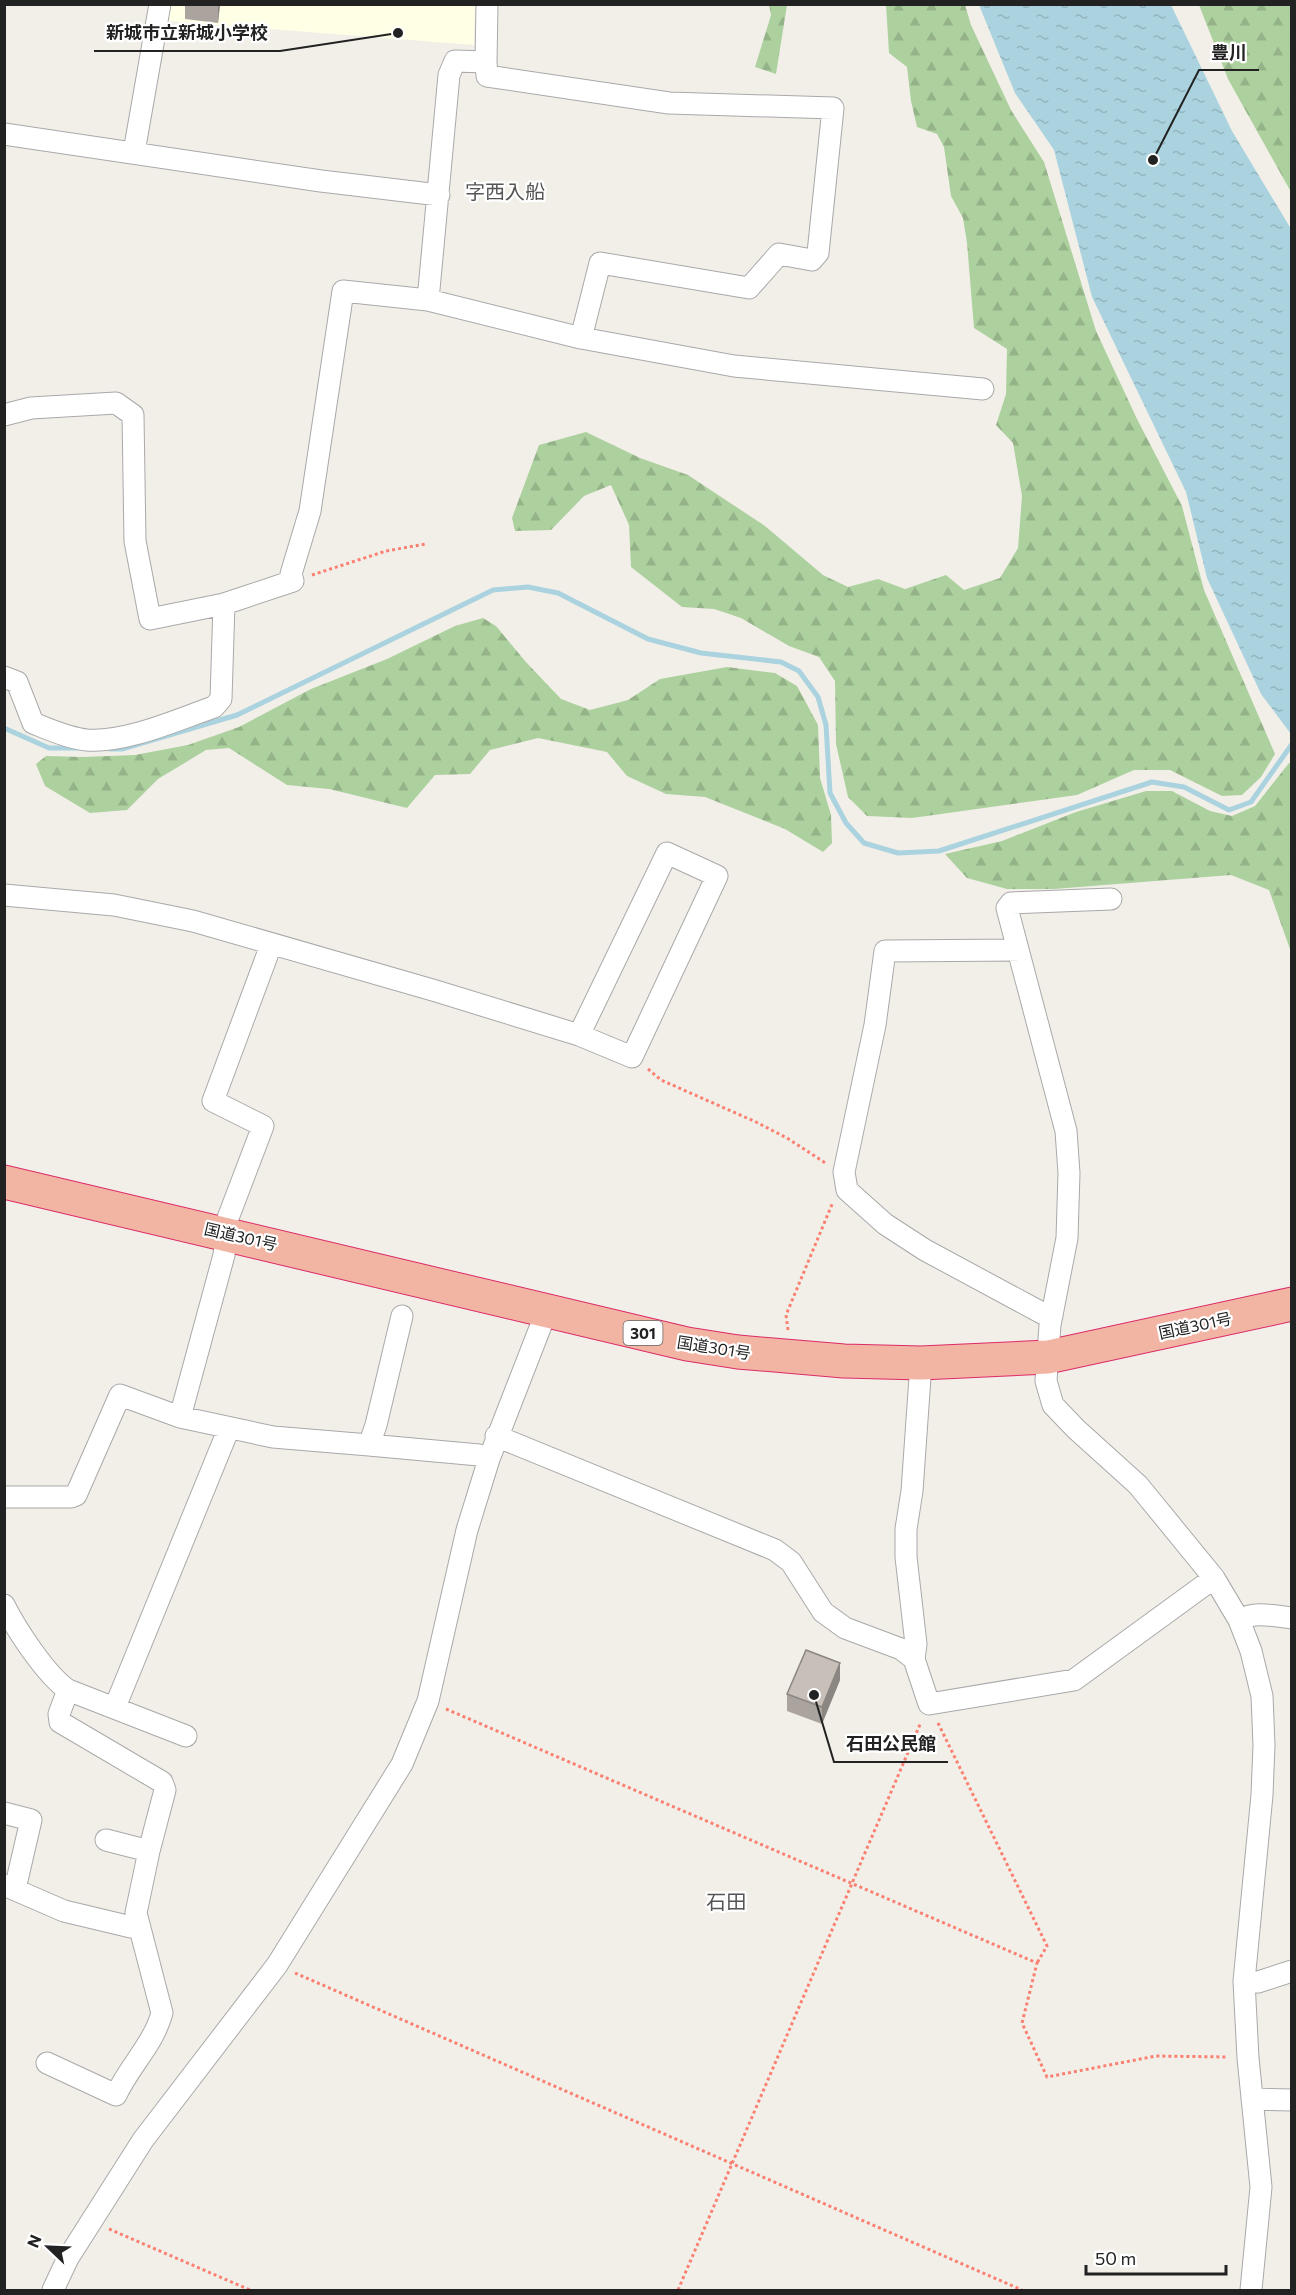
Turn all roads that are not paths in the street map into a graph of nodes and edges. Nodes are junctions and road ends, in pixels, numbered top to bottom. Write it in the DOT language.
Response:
graph roads {
  1 [pos="160,4"];
  2 [pos="487,4"];
  3 [pos="486,62"];
  4 [pos="4,134"];
  5 [pos="134,152"];
  6 [pos="440,195"];
  7 [pos="428,300"];
  8 [pos="581,338"];
  9 [pos="983,388"];
  10 [pos="4,416"];
  11 [pos="224,604"];
  12 [pos="4,677"];
  13 [pos="4,895"];
  14 [pos="1112,899"];
  15 [pos="271,945"];
  16 [pos="1017,950"];
  17 [pos="579,1035"];
  18 [pos="4,1182"];
  19 [pos="227,1233"];
  20 [pos="1292,1304"];
  21 [pos="547,1310"];
  22 [pos="402,1316"];
  23 [pos="1052,1316"];
  24 [pos="1048,1357"];
  25 [pos="921,1363"];
  26 [pos="180,1417"];
  27 [pos="229,1428"];
  28 [pos="496,1436"];
  29 [pos="369,1445"];
  30 [pos="489,1459"];
  31 [pos="4,1497"];
  32 [pos="1214,1578"];
  33 [pos="4,1605"];
  34 [pos="1292,1618"];
  35 [pos="1239,1620"];
  36 [pos="914,1659"];
  37 [pos="68,1690"];
  38 [pos="115,1707"];
  39 [pos="186,1736"];
  40 [pos="4,1813"];
  41 [pos="106,1840"];
  42 [pos="149,1851"];
  43 [pos="10,1887"];
  44 [pos="138,1926"];
  45 [pos="1292,1971"];
  46 [pos="1244,1981"];
  47 [pos="47,2063"];
  48 [pos="1252,2100"];
  49 [pos="1292,2100"];
  50 [pos="53,2290"];
  51 [pos="1251,2290"];
  1 -- 5 [label="street"];
  2 -- 3 [label="street"];
  3 -- 6 [label="street"];
  3 -- 8 [label="street"];
  4 -- 5 [label="street"];
  5 -- 6 [label="street"];
  6 -- 7 [label="street"];
  7 -- 8 [label="street"];
  7 -- 11 [label="street"];
  8 -- 9 [label="street"];
  10 -- 11 [label="street"];
  11 -- 12 [label="street"];
  13 -- 15 [label="street"];
  14 -- 16 [label="street"];
  15 -- 17 [label="street"];
  15 -- 19 [label="street"];
  16 -- 23 [label="street"];
  16 -- 23 [label="street"];
  17 -- 17 [label="street"];
  18 -- 19 [label="highway, 国道301号 / 301"];
  19 -- 21 [label="highway, 国道301号 / 301"];
  19 -- 26 [label="street"];
  20 -- 24 [label="highway, 国道301号 / 301"];
  21 -- 25 [label="highway, 国道301号 / 301"];
  21 -- 28 [label="street"];
  22 -- 29 [label="street"];
  23 -- 24 [label="street"];
  24 -- 25 [label="highway, 国道301号 / 301"];
  24 -- 32 [label="street"];
  25 -- 36 [label="street"];
  26 -- 27 [label="street"];
  26 -- 31 [label="street"];
  27 -- 29 [label="street"];
  27 -- 38 [label="street"];
  28 -- 30 [label="street"];
  28 -- 36 [label="street"];
  29 -- 30 [label="street"];
  30 -- 50 [label="street"];
  32 -- 35 [label="street"];
  32 -- 36 [label="street"];
  33 -- 37 [label="street"];
  34 -- 35 [label="street"];
  35 -- 46 [label="street"];
  37 -- 38 [label="street"];
  37 -- 42 [label="street"];
  38 -- 39 [label="street"];
  40 -- 43 [label="street"];
  41 -- 42 [label="street"];
  42 -- 44 [label="street"];
  43 -- 44 [label="street"];
  44 -- 47 [label="street"];
  45 -- 46 [label="street"];
  46 -- 48 [label="street"];
  48 -- 49 [label="street"];
  48 -- 51 [label="street"];
}
